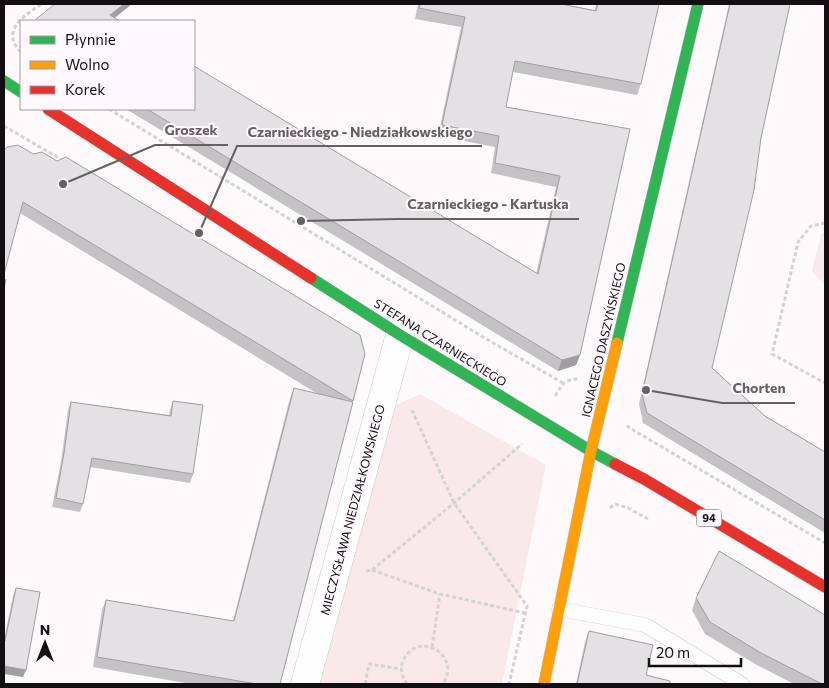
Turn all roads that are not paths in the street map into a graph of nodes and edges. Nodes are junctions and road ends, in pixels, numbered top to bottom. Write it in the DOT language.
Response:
graph roads {
  1 [pos="698,4"];
  2 [pos="4,80"];
  3 [pos="20,91"];
  4 [pos="50,110"];
  5 [pos="400,335"];
  6 [pos="591,451"];
  7 [pos="825,587"];
  8 [pos="559,609"];
  9 [pos="305,684"];
  10 [pos="544,684"];
  11 [pos="742,684"];
  1 -- 6 [label="main road, IGNACEGO DASZYŃSKIEGO"];
  2 -- 3 [label="main road"];
  4 -- 5 [label="main road, STEFANA CZARNIECKIEGO / 94"];
  5 -- 6 [label="main road, STEFANA CZARNIECKIEGO / 94"];
  5 -- 9 [label="street, MIECZYSŁAWA NIEDZIAŁKOWSKIEGO"];
  6 -- 7 [label="main road, STEFANA CZARNIECKIEGO / 94"];
  6 -- 8 [label="main road, IGNACEGO DASZYŃSKIEGO"];
  8 -- 10 [label="main road, IGNACEGO DASZYŃSKIEGO"];
  8 -- 11 [label="lane"];
}
